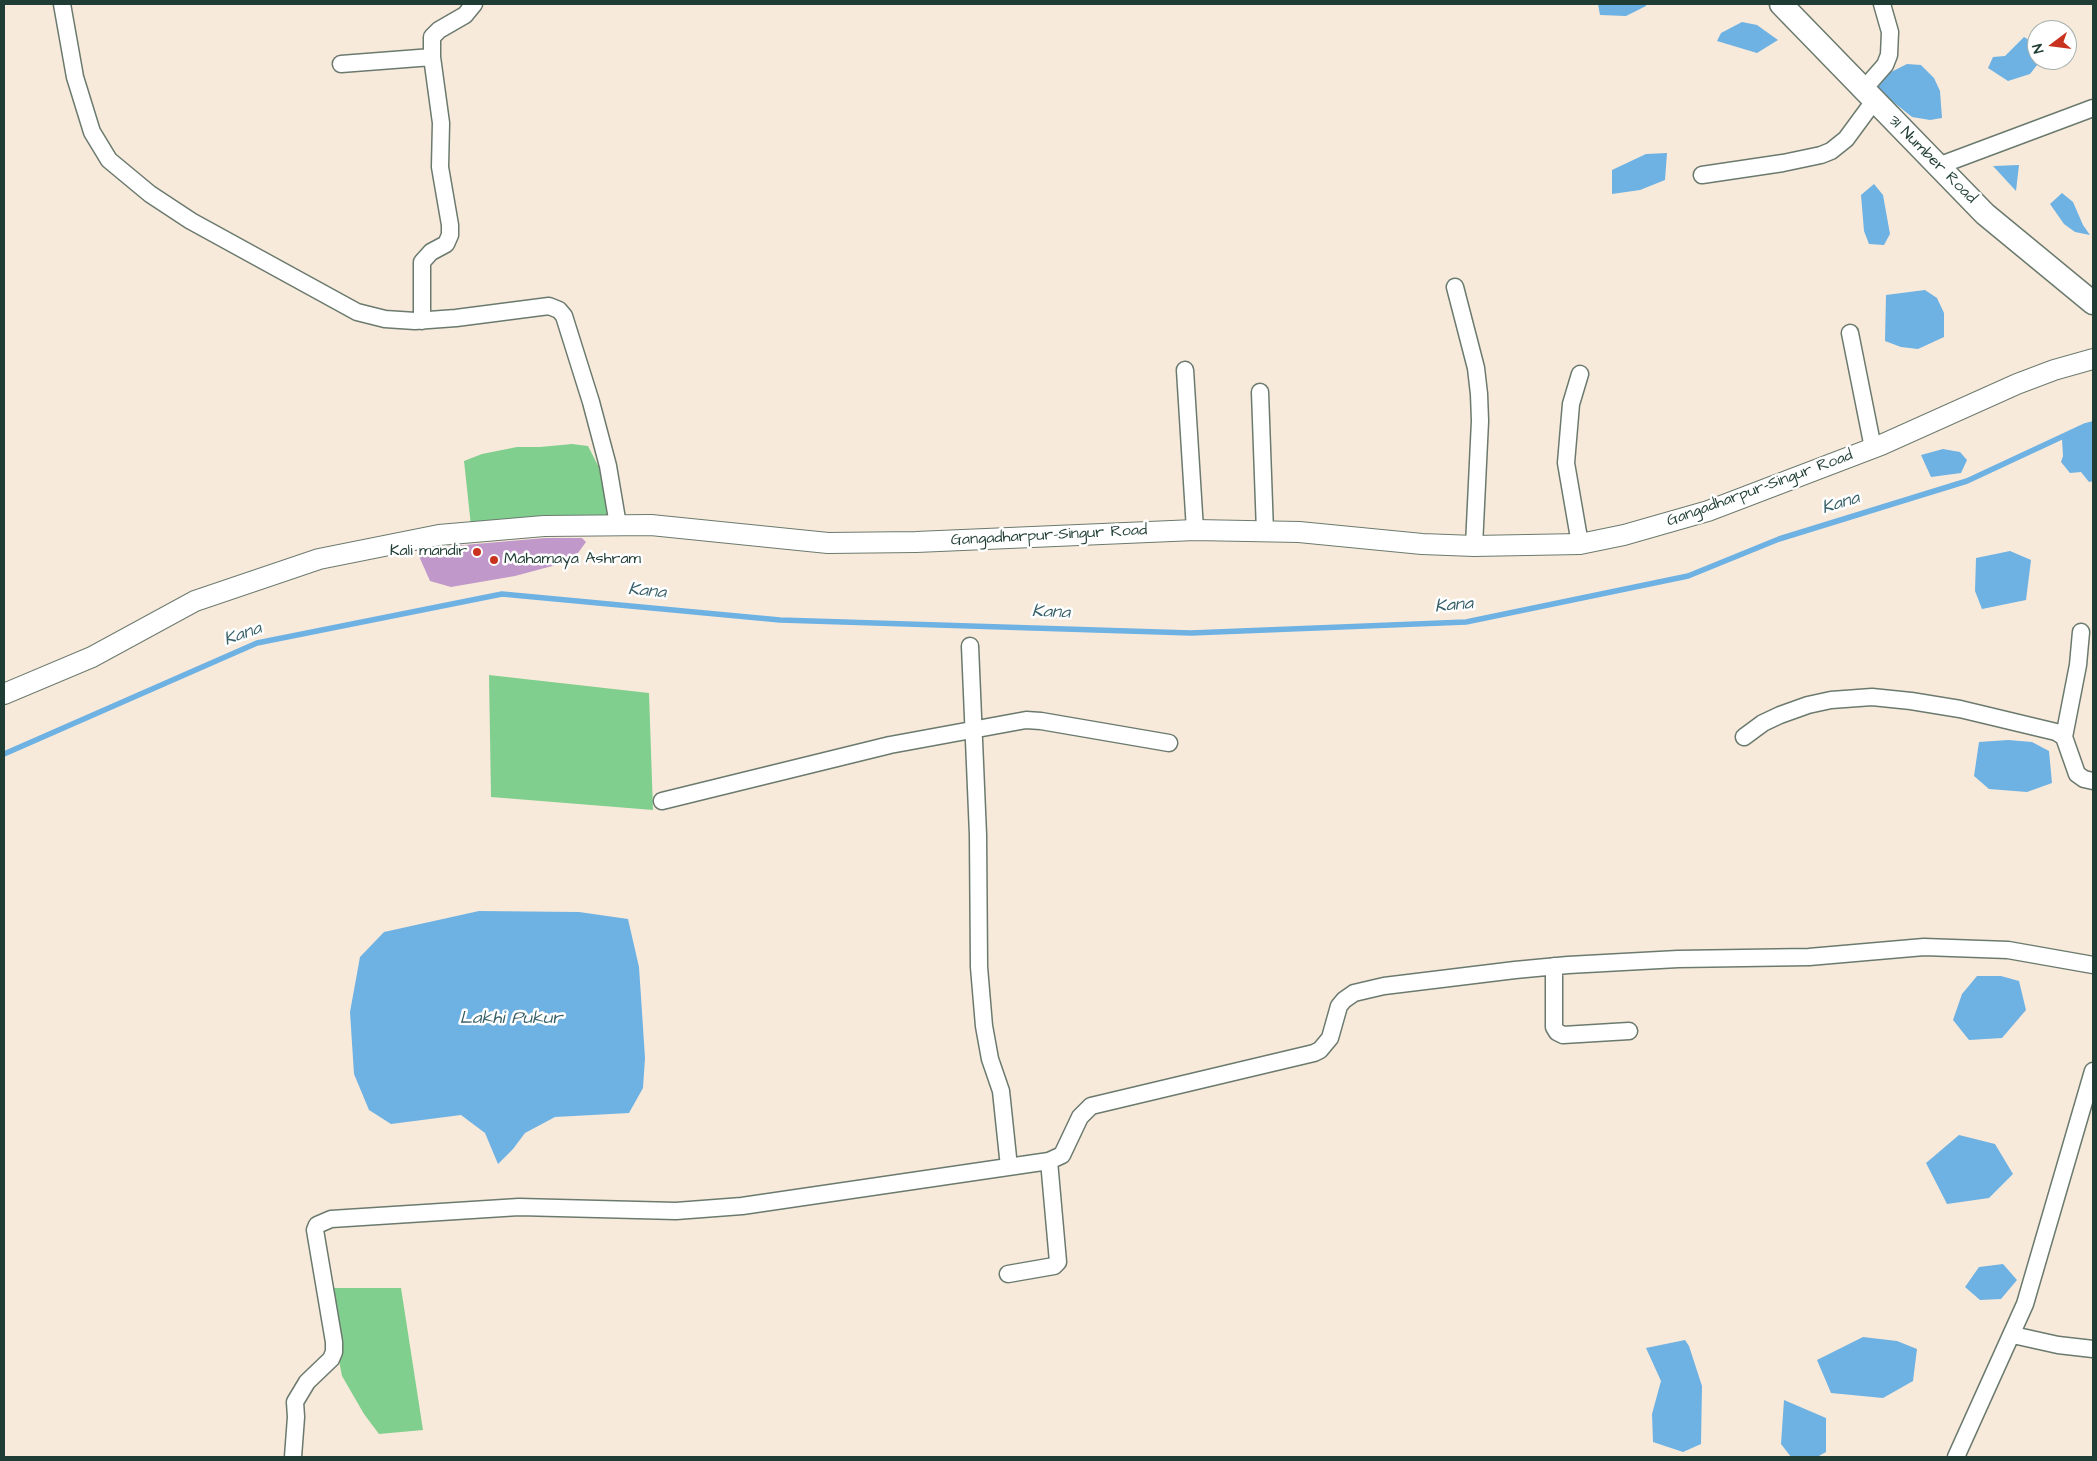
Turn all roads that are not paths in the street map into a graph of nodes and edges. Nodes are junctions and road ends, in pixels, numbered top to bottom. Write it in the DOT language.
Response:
graph roads {
  1 [pos="62,4"];
  2 [pos="474,4"];
  3 [pos="1781,4"];
  4 [pos="1882,4"];
  5 [pos="432,57"];
  6 [pos="340,64"];
  7 [pos="1868,95"];
  8 [pos="2093,108"];
  9 [pos="1938,166"];
  10 [pos="1702,175"];
  11 [pos="1455,286"];
  12 [pos="2093,303"];
  13 [pos="422,321"];
  14 [pos="1850,333"];
  15 [pos="2093,359"];
  16 [pos="1185,370"];
  17 [pos="1580,374"];
  18 [pos="1260,392"];
  19 [pos="1873,448"];
  20 [pos="618,525"];
  21 [pos="1195,530"];
  22 [pos="1265,532"];
  23 [pos="1580,544"];
  24 [pos="1474,546"];
  25 [pos="2081,632"];
  26 [pos="970,646"];
  27 [pos="4,694"];
  28 [pos="974,730"];
  29 [pos="1744,737"];
  30 [pos="2064,737"];
  31 [pos="1169,743"];
  32 [pos="2093,781"];
  33 [pos="662,801"];
  34 [pos="2093,965"];
  35 [pos="1554,966"];
  36 [pos="1629,1031"];
  37 [pos="2093,1071"];
  38 [pos="1048,1161"];
  39 [pos="1009,1167"];
  40 [pos="1008,1274"];
  41 [pos="2012,1335"];
  42 [pos="2093,1349"];
  43 [pos="293,1457"];
  44 [pos="1956,1457"];
  1 -- 13 [label="street"];
  2 -- 5 [label="street"];
  3 -- 7 [label="main road, 31 Number Road"];
  4 -- 7 [label="street"];
  5 -- 6 [label="street"];
  5 -- 13 [label="street"];
  7 -- 9 [label="main road, 31 Number Road"];
  7 -- 10 [label="street"];
  8 -- 9 [label="street"];
  9 -- 12 [label="main road, 31 Number Road"];
  11 -- 24 [label="street"];
  13 -- 20 [label="street"];
  14 -- 19 [label="street"];
  15 -- 19 [label="street, Gangadharpur-Singur Road"];
  16 -- 21 [label="street"];
  17 -- 23 [label="street"];
  18 -- 22 [label="street"];
  19 -- 23 [label="street, Gangadharpur-Singur Road"];
  20 -- 21 [label="street, Gangadharpur-Singur Road"];
  20 -- 27 [label="street, Gangadharpur-Singur Road"];
  21 -- 22 [label="street, Gangadharpur-Singur Road"];
  22 -- 24 [label="street, Gangadharpur-Singur Road"];
  23 -- 24 [label="street, Gangadharpur-Singur Road"];
  25 -- 30 [label="street"];
  26 -- 28 [label="street"];
  28 -- 31 [label="street"];
  28 -- 33 [label="street"];
  28 -- 39 [label="street"];
  29 -- 30 [label="street"];
  30 -- 32 [label="street"];
  34 -- 35 [label="street"];
  35 -- 36 [label="street"];
  35 -- 38 [label="street"];
  37 -- 41 [label="street"];
  38 -- 39 [label="street"];
  38 -- 40 [label="street"];
  39 -- 43 [label="street"];
  41 -- 42 [label="street"];
  41 -- 44 [label="street"];
}
